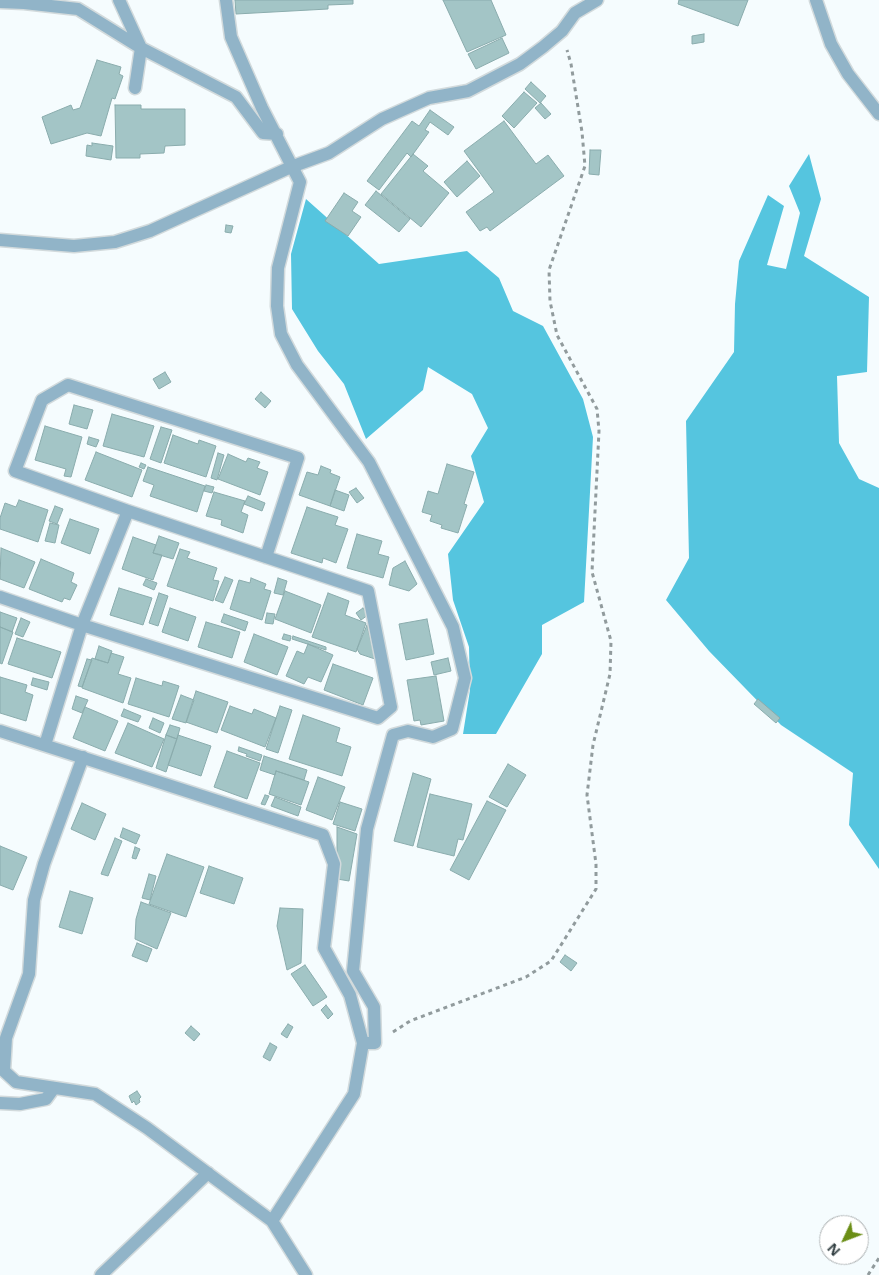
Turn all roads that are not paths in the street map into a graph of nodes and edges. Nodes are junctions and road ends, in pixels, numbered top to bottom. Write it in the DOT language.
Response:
graph roads {
  1 [pos="119,0"];
  2 [pos="226,0"];
  3 [pos="597,0"];
  4 [pos="816,0"];
  5 [pos="0,2"];
  6 [pos="141,48"];
  7 [pos="135,88"];
  8 [pos="879,114"];
  9 [pos="277,134"];
  10 [pos="291,166"];
  11 [pos="0,240"];
  12 [pos="128,512"];
  13 [pos="266,557"];
  14 [pos="0,597"];
  15 [pos="82,625"];
  16 [pos="378,718"];
  17 [pos="0,731"];
  18 [pos="393,735"];
  19 [pos="45,745"];
  20 [pos="83,757"];
  21 [pos="369,1043"];
  22 [pos="54,1088"];
  23 [pos="0,1103"];
  24 [pos="208,1173"];
  25 [pos="272,1221"];
  26 [pos="101,1275"];
  27 [pos="306,1275"];
  1 -- 6 [label="street"];
  2 -- 9 [label="street"];
  3 -- 10 [label="street"];
  4 -- 8 [label="street"];
  5 -- 6 [label="street"];
  6 -- 7 [label="street"];
  6 -- 9 [label="street"];
  9 -- 10 [label="street"];
  10 -- 11 [label="street"];
  10 -- 18 [label="street"];
  12 -- 13 [label="street"];
  12 -- 13 [label="street"];
  12 -- 15 [label="street"];
  13 -- 16 [label="street"];
  14 -- 15 [label="street"];
  15 -- 16 [label="street"];
  15 -- 19 [label="street"];
  16 -- 18 [label="street"];
  17 -- 19 [label="street"];
  18 -- 21 [label="street"];
  19 -- 20 [label="street"];
  20 -- 21 [label="street"];
  20 -- 22 [label="street"];
  21 -- 25 [label="street"];
  22 -- 23 [label="street"];
  22 -- 24 [label="street"];
  24 -- 25 [label="street"];
  24 -- 26 [label="street"];
  25 -- 27 [label="street"];
}
